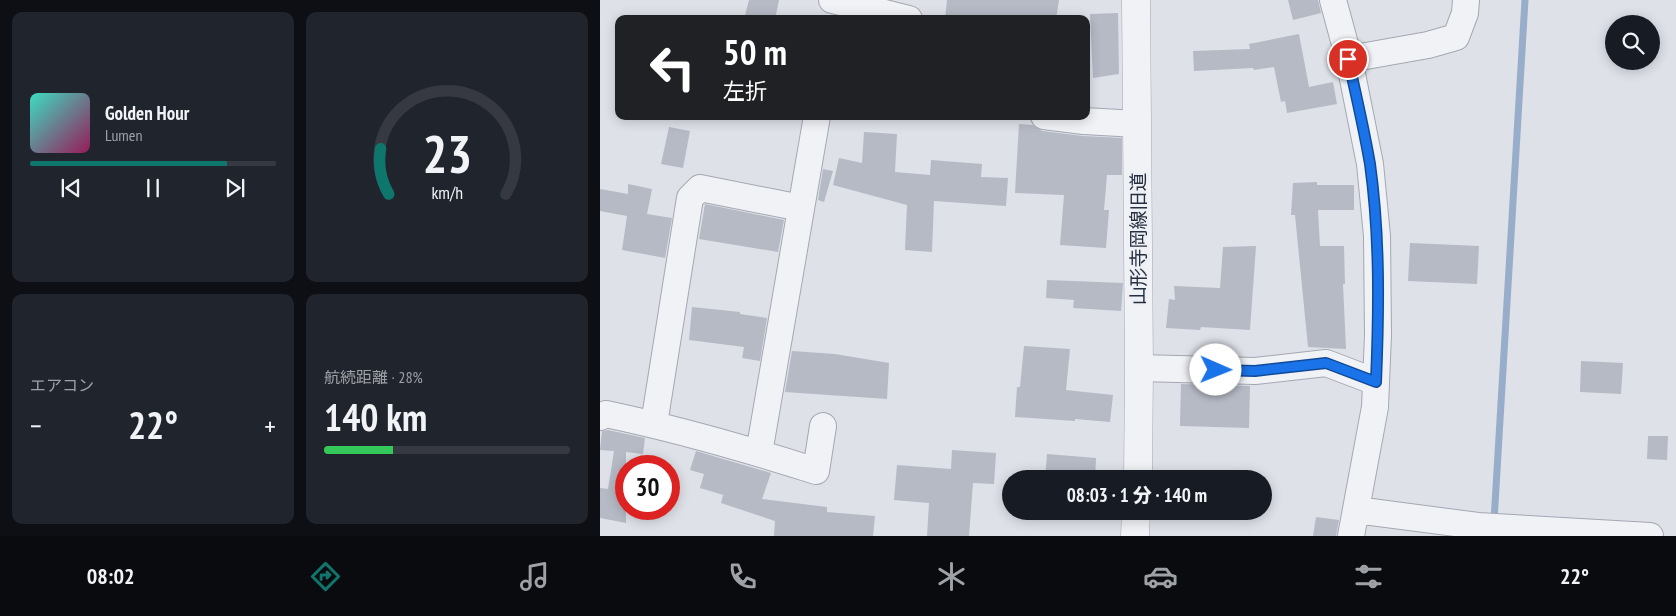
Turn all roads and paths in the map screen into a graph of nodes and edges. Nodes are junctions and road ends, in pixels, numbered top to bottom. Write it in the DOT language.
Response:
graph roads {
  1 [pos="832,0"];
  2 [pos="1136,0"];
  3 [pos="1333,0"];
  4 [pos="1466,0"];
  5 [pos="893,15"];
  6 [pos="1348,59"];
  7 [pos="816,120"];
  8 [pos="1076,120"];
  9 [pos="1137,124"];
  10 [pos="801,208"];
  11 [pos="1139,368"];
  12 [pos="1376,382"];
  13 [pos="600,417"];
  14 [pos="654,424"];
  15 [pos="823,426"];
  16 [pos="759,453"];
  17 [pos="1138,470"];
  18 [pos="1356,510"];
  19 [pos="1135,520"];
  20 [pos="1478,531"];
  21 [pos="1134,536"];
  22 [pos="1351,536"];
  23 [pos="1650,536"];
  1 -- 5 [label="street"];
  2 -- 9 [label="street, 山形寺岡線旧道"];
  3 -- 6 [label="street"];
  4 -- 6 [label="street"];
  6 -- 12 [label="street"];
  7 -- 10 [label="street"];
  8 -- 9 [label="street"];
  9 -- 11 [label="street, 山形寺岡線旧道"];
  10 -- 14 [label="street"];
  10 -- 16 [label="street"];
  11 -- 12 [label="street"];
  11 -- 17 [label="street, 山形寺岡線旧道"];
  12 -- 18 [label="street"];
  13 -- 14 [label="street"];
  14 -- 16 [label="street"];
  15 -- 16 [label="street"];
  18 -- 20 [label="street"];
  18 -- 22 [label="street"];
  19 -- 21 [label="street"];
  20 -- 23 [label="street"];
}
